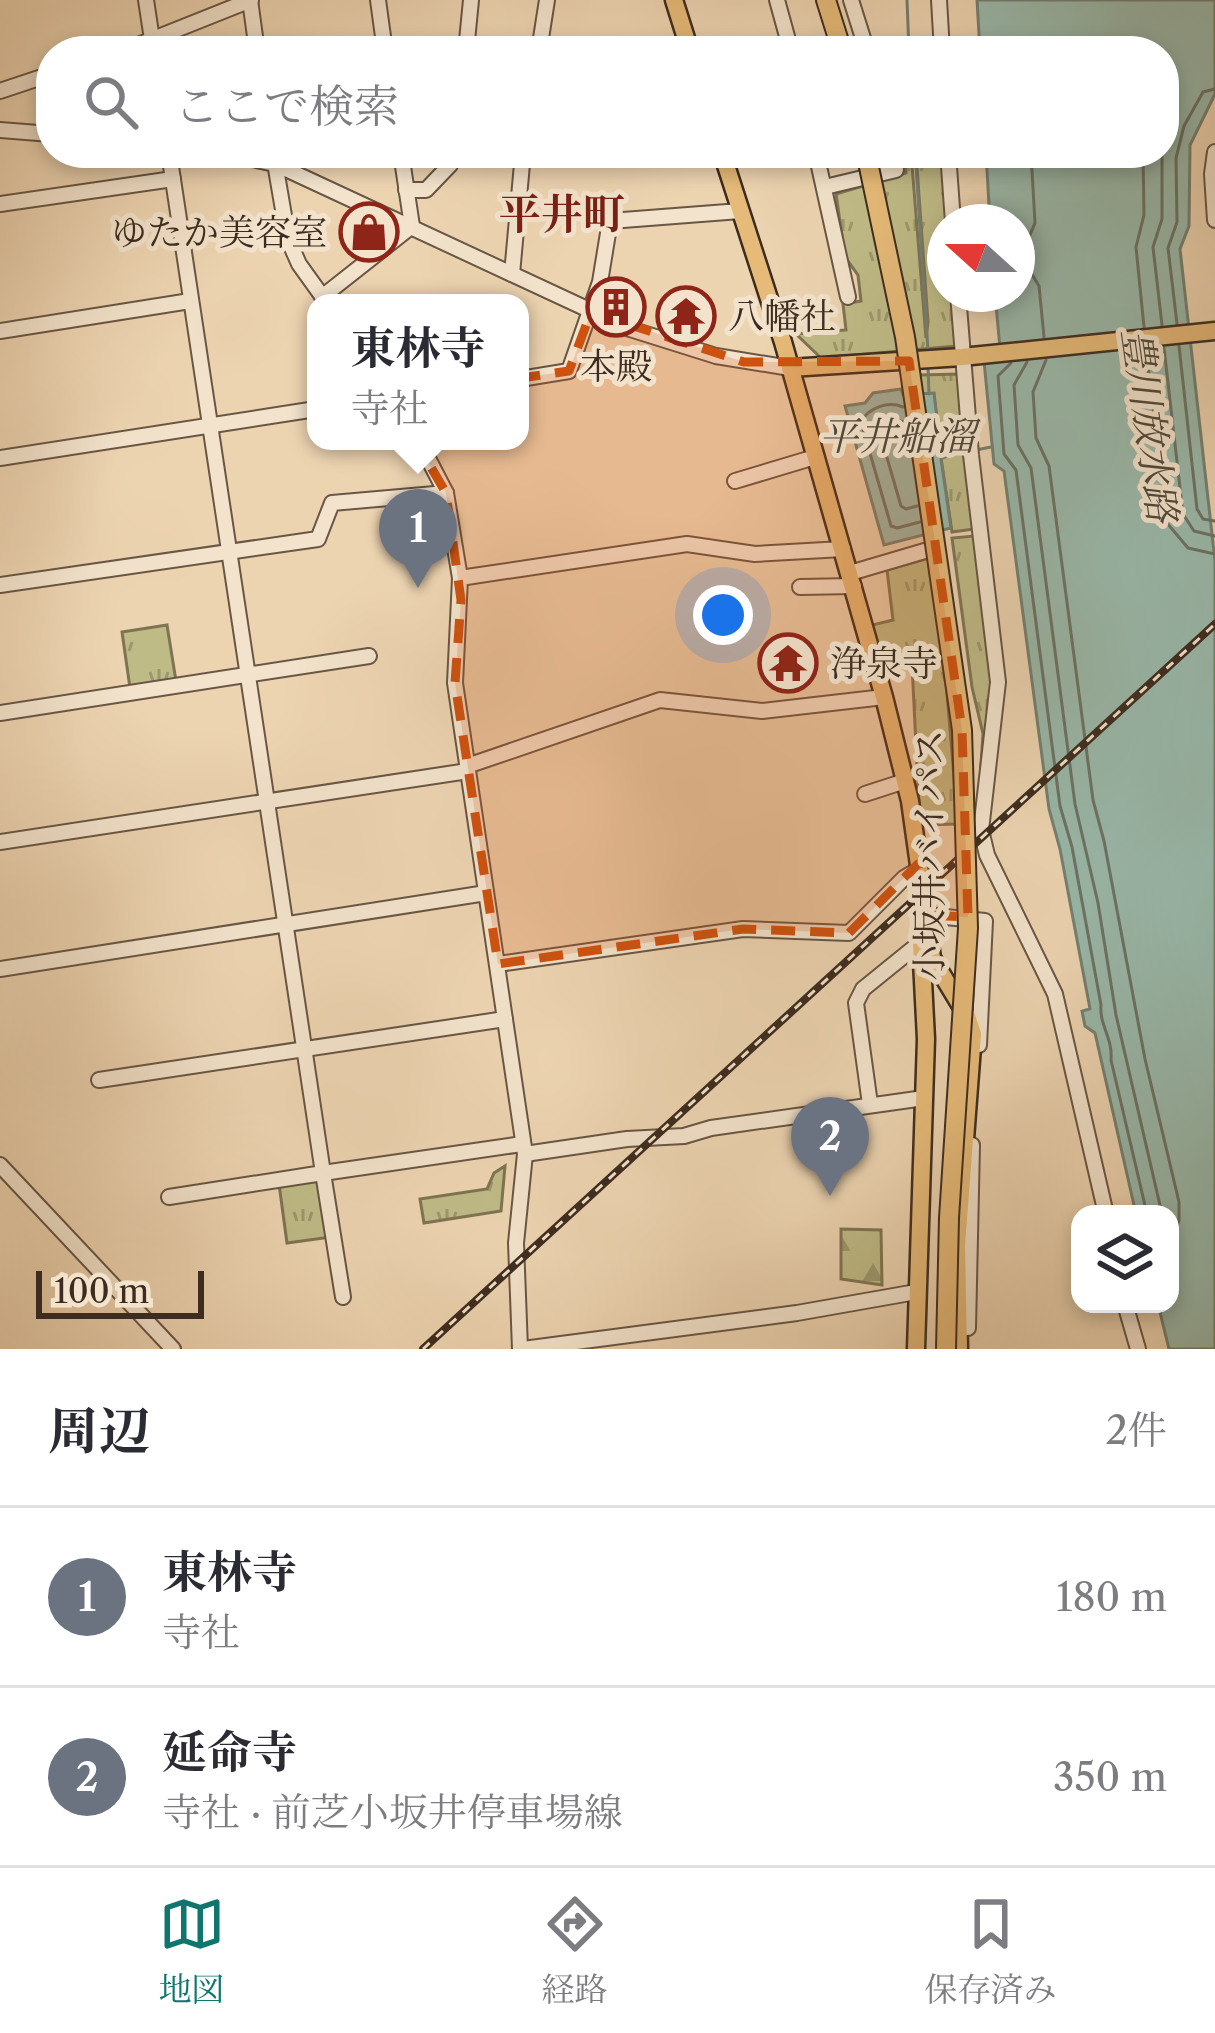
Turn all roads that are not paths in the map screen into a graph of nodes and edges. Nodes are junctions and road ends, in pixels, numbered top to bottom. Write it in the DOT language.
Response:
graph roads {
  1 [pos="146,0"];
  2 [pos="250,0"];
  3 [pos="378,0"];
  4 [pos="471,0"];
  5 [pos="547,0"];
  6 [pos="674,0"];
  7 [pos="778,0"];
  8 [pos="826,0"];
  9 [pos="851,0"];
  10 [pos="939,0"];
  11 [pos="151,36"];
  12 [pos="174,36"];
  13 [pos="255,36"];
  14 [pos="383,36"];
  15 [pos="467,36"];
  16 [pos="541,36"];
  17 [pos="685,36"];
  18 [pos="787,36"];
  19 [pos="837,36"];
  20 [pos="862,36"];
  21 [pos="941,36"];
  22 [pos="36,79"];
  23 [pos="0,91"];
  24 [pos="0,130"];
  25 [pos="36,133"];
  26 [pos="1215,152"];
  27 [pos="171,168"];
  28 [pos="275,168"];
  29 [pos="292,168"];
  30 [pos="402,168"];
  31 [pos="447,168"];
  32 [pos="522,168"];
  33 [pos="727,168"];
  34 [pos="820,168"];
  35 [pos="869,168"];
  36 [pos="896,168"];
  37 [pos="949,168"];
  38 [pos="173,179"];
  39 [pos="825,188"];
  40 [pos="406,190"];
  41 [pos="0,204"];
  42 [pos="952,204"];
  43 [pos="740,211"];
  44 [pos="1215,220"];
  45 [pos="412,226"];
  46 [pos="512,274"];
  47 [pos="321,294"];
  48 [pos="332,294"];
  49 [pos="848,297"];
  50 [pos="190,301"];
  51 [pos="591,312"];
  52 [pos="960,312"];
  53 [pos="0,331"];
  54 [pos="1215,331"];
  55 [pos="966,357"];
  56 [pos="790,368"];
  57 [pos="529,378"];
  58 [pos="307,410"];
  59 [pos="211,426"];
  60 [pos="423,450"];
  61 [pos="815,457"];
  62 [pos="0,458"];
  63 [pos="735,481"];
  64 [pos="446,493"];
  65 [pos="843,549"];
  66 [pos="227,550"];
  67 [pos="928,550"];
  68 [pos="460,578"];
  69 [pos="852,580"];
  70 [pos="0,585"];
  71 [pos="800,587"];
  72 [pos="369,656"];
  73 [pos="247,675"];
  74 [pos="884,697"];
  75 [pos="0,713"];
  76 [pos="467,769"];
  77 [pos="905,781"];
  78 [pos="865,794"];
  79 [pos="266,800"];
  80 [pos="0,842"];
  81 [pos="919,869"];
  82 [pos="486,893"];
  83 [pos="926,915"];
  84 [pos="286,926"];
  85 [pos="920,942"];
  86 [pos="498,964"];
  87 [pos="0,969"];
  88 [pos="505,1018"];
  89 [pos="304,1050"];
  90 [pos="99,1080"];
  91 [pos="924,1098"];
  92 [pos="870,1104"];
  93 [pos="523,1149"];
  94 [pos="0,1165"];
  95 [pos="323,1173"];
  96 [pos="169,1197"];
  97 [pos="1104,1205"];
  98 [pos="916,1292"];
  99 [pos="343,1297"];
  100 [pos="1128,1313"];
  101 [pos="958,1328"];
  102 [pos="173,1349"];
  103 [pos="522,1349"];
  104 [pos="916,1349"];
  105 [pos="946,1349"];
  106 [pos="958,1349"];
  107 [pos="1138,1349"];
  1 -- 11 [label="street"];
  2 -- 12 [label="street"];
  2 -- 13 [label="street"];
  3 -- 14 [label="street"];
  4 -- 15 [label="street"];
  5 -- 16 [label="street"];
  6 -- 17 [label="main road"];
  7 -- 18 [label="street"];
  8 -- 19 [label="highway"];
  9 -- 20 [label="street"];
  10 -- 21 [label="street"];
  22 -- 23 [label="street"];
  24 -- 25 [label="street"];
  26 -- 44 [label="street"];
  27 -- 38 [label="street"];
  28 -- 47 [label="street"];
  29 -- 45 [label="street"];
  30 -- 40 [label="street"];
  31 -- 40 [label="street"];
  32 -- 46 [label="street"];
  33 -- 43 [label="main road"];
  34 -- 39 [label="street"];
  35 -- 105 [label="highway, 小坂井バイパス, bridge"];
  36 -- 39 [label="street"];
  37 -- 42 [label="street"];
  38 -- 41 [label="street"];
  38 -- 50 [label="street"];
  39 -- 49 [label="street"];
  40 -- 45 [label="street"];
  43 -- 51 [label="street"];
  43 -- 56 [label="main road"];
  45 -- 46 [label="street"];
  45 -- 48 [label="street"];
  46 -- 51 [label="street"];
  50 -- 53 [label="street"];
  50 -- 59 [label="street"];
  51 -- 56 [label="street"];
  51 -- 57 [label="street"];
  52 -- 55 [label="street"];
  54 -- 55 [label="main road"];
  55 -- 56 [label="main road"];
  55 -- 97 [label="street"];
  56 -- 61 [label="main road"];
  58 -- 59 [label="street"];
  59 -- 62 [label="street"];
  59 -- 66 [label="street"];
  60 -- 64 [label="street"];
  61 -- 63 [label="street"];
  61 -- 65 [label="main road"];
  64 -- 66 [label="street"];
  64 -- 68 [label="street"];
  65 -- 68 [label="street"];
  65 -- 69 [label="main road"];
  66 -- 70 [label="street"];
  66 -- 73 [label="street"];
  67 -- 69 [label="street"];
  68 -- 76 [label="street"];
  69 -- 71 [label="street"];
  69 -- 74 [label="main road"];
  72 -- 73 [label="street"];
  73 -- 75 [label="street"];
  73 -- 79 [label="street"];
  74 -- 76 [label="street"];
  74 -- 77 [label="main road"];
  76 -- 79 [label="street"];
  76 -- 82 [label="street"];
  77 -- 78 [label="street"];
  77 -- 81 [label="main road"];
  79 -- 80 [label="street"];
  79 -- 84 [label="street"];
  81 -- 83 [label="main road"];
  81 -- 85 [label="main road"];
  81 -- 86 [label="street"];
  82 -- 84 [label="street"];
  82 -- 86 [label="street"];
  83 -- 101 [label="main road"];
  83 -- 101 [label="street"];
  84 -- 87 [label="street"];
  84 -- 89 [label="street"];
  85 -- 91 [label="main road"];
  85 -- 92 [label="street"];
  86 -- 88 [label="street"];
  88 -- 89 [label="street"];
  88 -- 93 [label="street"];
  89 -- 90 [label="street"];
  89 -- 95 [label="street"];
  91 -- 92 [label="street"];
  91 -- 98 [label="main road"];
  92 -- 93 [label="street"];
  93 -- 95 [label="street"];
  93 -- 103 [label="street"];
  94 -- 102 [label="street"];
  95 -- 96 [label="street"];
  95 -- 99 [label="street"];
  98 -- 103 [label="street"];
  98 -- 104 [label="main road"];
  100 -- 107 [label="street"];
  101 -- 106 [label="main road"];
}
